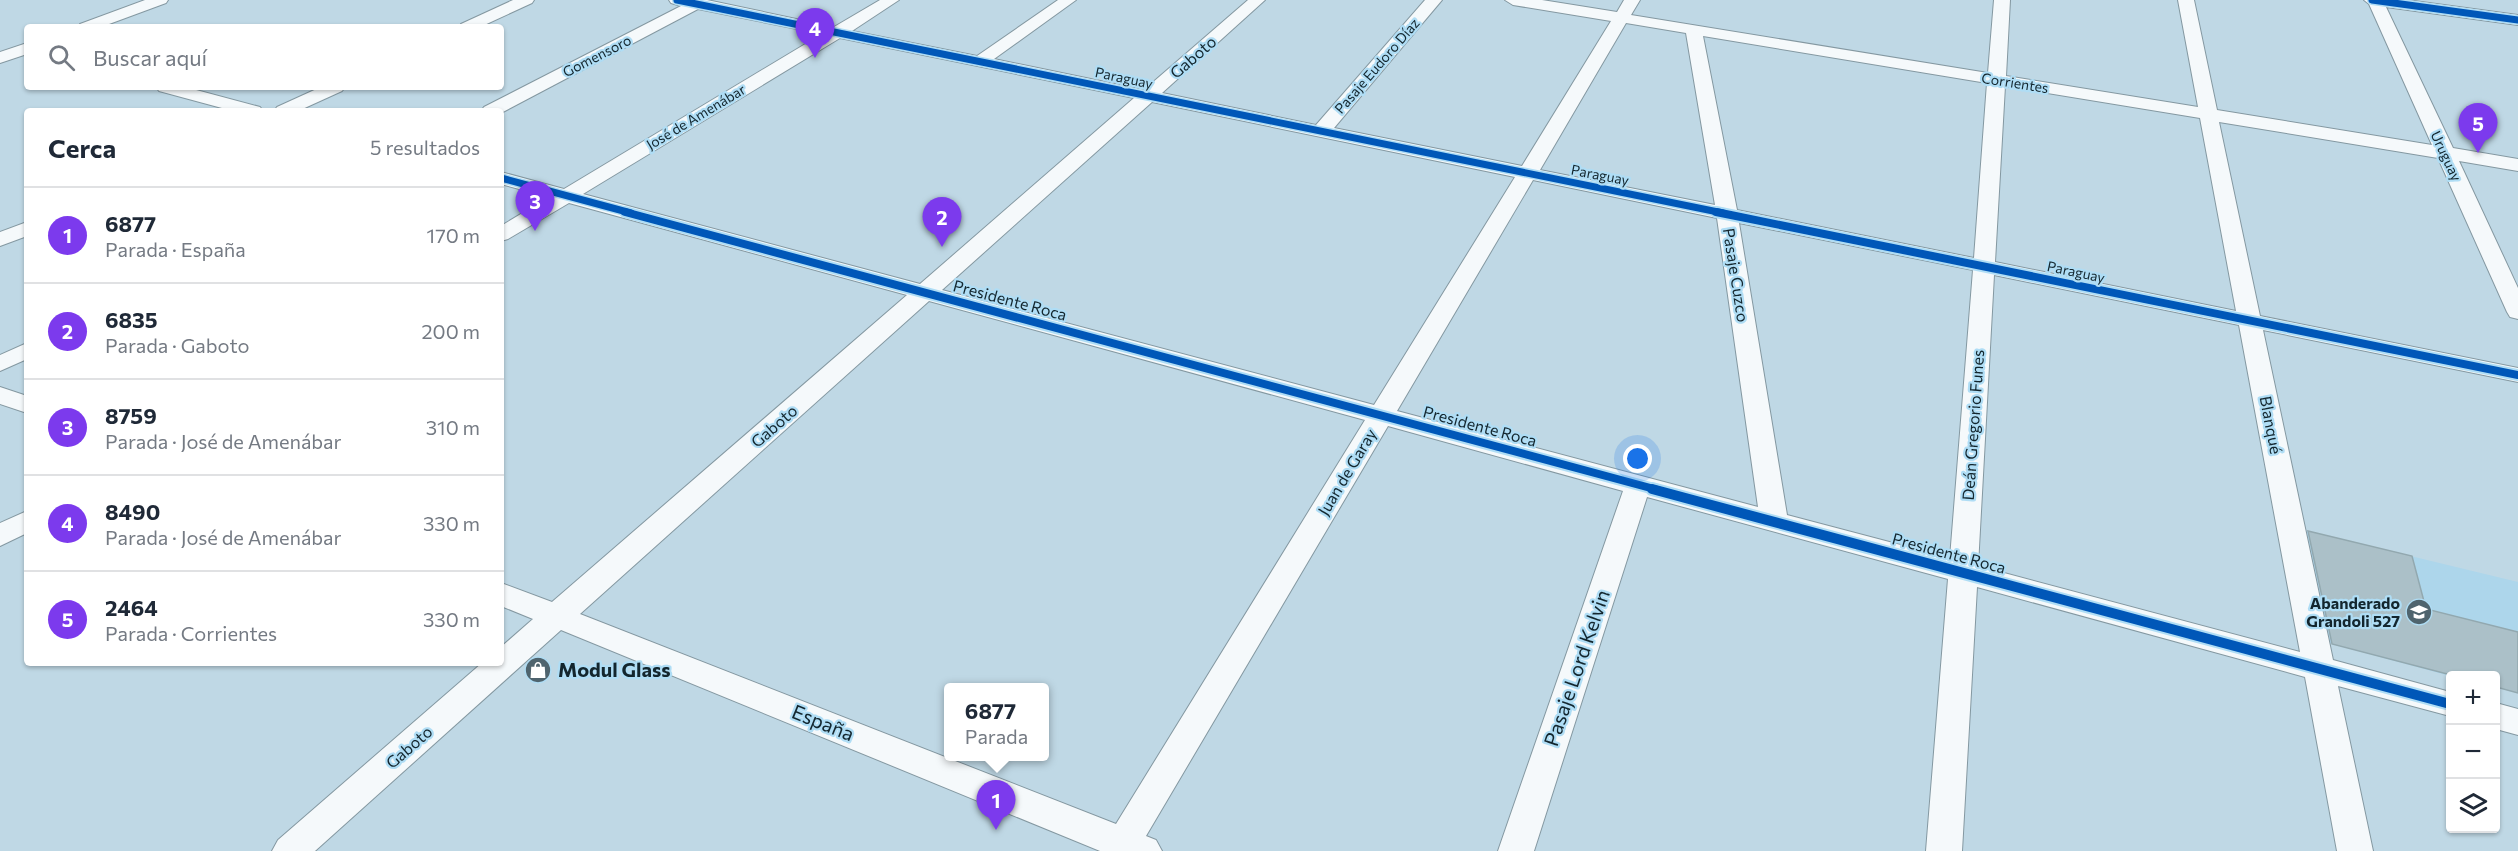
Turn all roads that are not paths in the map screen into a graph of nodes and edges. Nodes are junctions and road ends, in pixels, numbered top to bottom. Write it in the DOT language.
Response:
graph roads {
  1 [pos="160,0"];
  2 [pos="526,0"];
  3 [pos="891,0"];
  4 [pos="1068,0"];
  5 [pos="1257,0"];
  6 [pos="1434,0"];
  7 [pos="1513,0"];
  8 [pos="2002,0"];
  9 [pos="2186,0"];
  10 [pos="2374,0"];
  11 [pos="692,1"];
  12 [pos="1627,9"];
  13 [pos="2518,20"];
  14 [pos="94,24"];
  15 [pos="474,24"];
  16 [pos="1694,30"];
  17 [pos="836,33"];
  18 [pos="0,42"];
  19 [pos="24,48"];
  20 [pos="24,50"];
  21 [pos="0,58"];
  22 [pos="979,62"];
  23 [pos="1997,80"];
  24 [pos="176,90"];
  25 [pos="329,90"];
  26 [pos="1148,96"];
  27 [pos="243,108"];
  28 [pos="290,108"];
  29 [pos="496,108"];
  30 [pos="2209,115"];
  31 [pos="1321,131"];
  32 [pos="2445,153"];
  33 [pos="2518,165"];
  34 [pos="1527,174"];
  35 [pos="504,179"];
  36 [pos="566,195"];
  37 [pos="1727,214"];
  38 [pos="24,229"];
  39 [pos="504,233"];
  40 [pos="0,240"];
  41 [pos="1984,267"];
  42 [pos="925,292"];
  43 [pos="2518,312"];
  44 [pos="2250,321"];
  45 [pos="24,352"];
  46 [pos="0,364"];
  47 [pos="2518,375"];
  48 [pos="0,395"];
  49 [pos="24,404"];
  50 [pos="1382,415"];
  51 [pos="1638,485"];
  52 [pos="1774,521"];
  53 [pos="24,522"];
  54 [pos="0,536"];
  55 [pos="1963,572"];
  56 [pos="504,595"];
  57 [pos="556,617"];
  58 [pos="504,663"];
  59 [pos="500,666"];
  60 [pos="2318,668"];
  61 [pos="2446,703"];
  62 [pos="2500,717"];
  63 [pos="2518,722"];
  64 [pos="1128,848"];
  65 [pos="290,851"];
  66 [pos="1516,851"];
  67 [pos="1944,851"];
  68 [pos="2355,851"];
  1 -- 14 [label="street"];
  2 -- 15 [label="street"];
  3 -- 17 [label="street, José de Amenábar"];
  4 -- 22 [label="street"];
  5 -- 26 [label="street, Gaboto"];
  6 -- 31 [label="street, Pasaje Eudoro Díaz"];
  7 -- 12 [label="street, Corrientes"];
  8 -- 23 [label="street, Deán Gregorio Funes"];
  9 -- 30 [label="street, Blanqué"];
  10 -- 13 [label="street"];
  10 -- 32 [label="street, Uruguay"];
  11 -- 17 [label="street, Paraguay"];
  11 -- 29 [label="street, Gomensoro"];
  12 -- 16 [label="street, Corrientes"];
  12 -- 34 [label="street, Juan de Garay"];
  16 -- 23 [label="street, Corrientes"];
  16 -- 37 [label="street, Pasaje Cuzco"];
  17 -- 22 [label="street, Paraguay"];
  17 -- 36 [label="street, José de Amenábar"];
  18 -- 19 [label="street"];
  20 -- 21 [label="street"];
  22 -- 26 [label="street, Paraguay"];
  23 -- 30 [label="street, Corrientes"];
  23 -- 41 [label="street, Deán Gregorio Funes"];
  24 -- 27 [label="street"];
  25 -- 28 [label="street"];
  26 -- 31 [label="street, Paraguay"];
  26 -- 42 [label="street, Gaboto"];
  30 -- 32 [label="street, Corrientes"];
  30 -- 44 [label="street, Blanqué"];
  31 -- 34 [label="street, Paraguay"];
  32 -- 33 [label="street, Corrientes"];
  32 -- 43 [label="street, Uruguay"];
  34 -- 37 [label="street, Paraguay"];
  34 -- 50 [label="street, Juan de Garay"];
  35 -- 36 [label="street, Presidente Roca"];
  36 -- 39 [label="street, José de Amenábar"];
  36 -- 42 [label="street, Presidente Roca"];
  37 -- 41 [label="street, Paraguay"];
  37 -- 52 [label="street, Pasaje Cuzco"];
  38 -- 40 [label="street"];
  41 -- 44 [label="street, Paraguay"];
  41 -- 55 [label="street, Deán Gregorio Funes"];
  42 -- 50 [label="street, Presidente Roca"];
  42 -- 57 [label="street, Gaboto"];
  44 -- 47 [label="street, Paraguay"];
  44 -- 60 [label="street, Blanqué"];
  45 -- 46 [label="street"];
  48 -- 49 [label="street"];
  50 -- 51 [label="street, Presidente Roca"];
  50 -- 64 [label="street, Juan de Garay"];
  51 -- 52 [label="street, Presidente Roca"];
  51 -- 66 [label="street, Pasaje Lord Kelvin"];
  52 -- 55 [label="street, Presidente Roca"];
  53 -- 54 [label="street"];
  55 -- 60 [label="street, Presidente Roca"];
  55 -- 67 [label="street, Deán Gregorio Funes"];
  56 -- 57 [label="street, España"];
  57 -- 58 [label="street, Gaboto"];
  57 -- 64 [label="street, España"];
  59 -- 65 [label="street, Gaboto"];
  60 -- 61 [label="street, Presidente Roca"];
  60 -- 68 [label="street, Blanqué"];
  62 -- 63 [label="street"];
}
